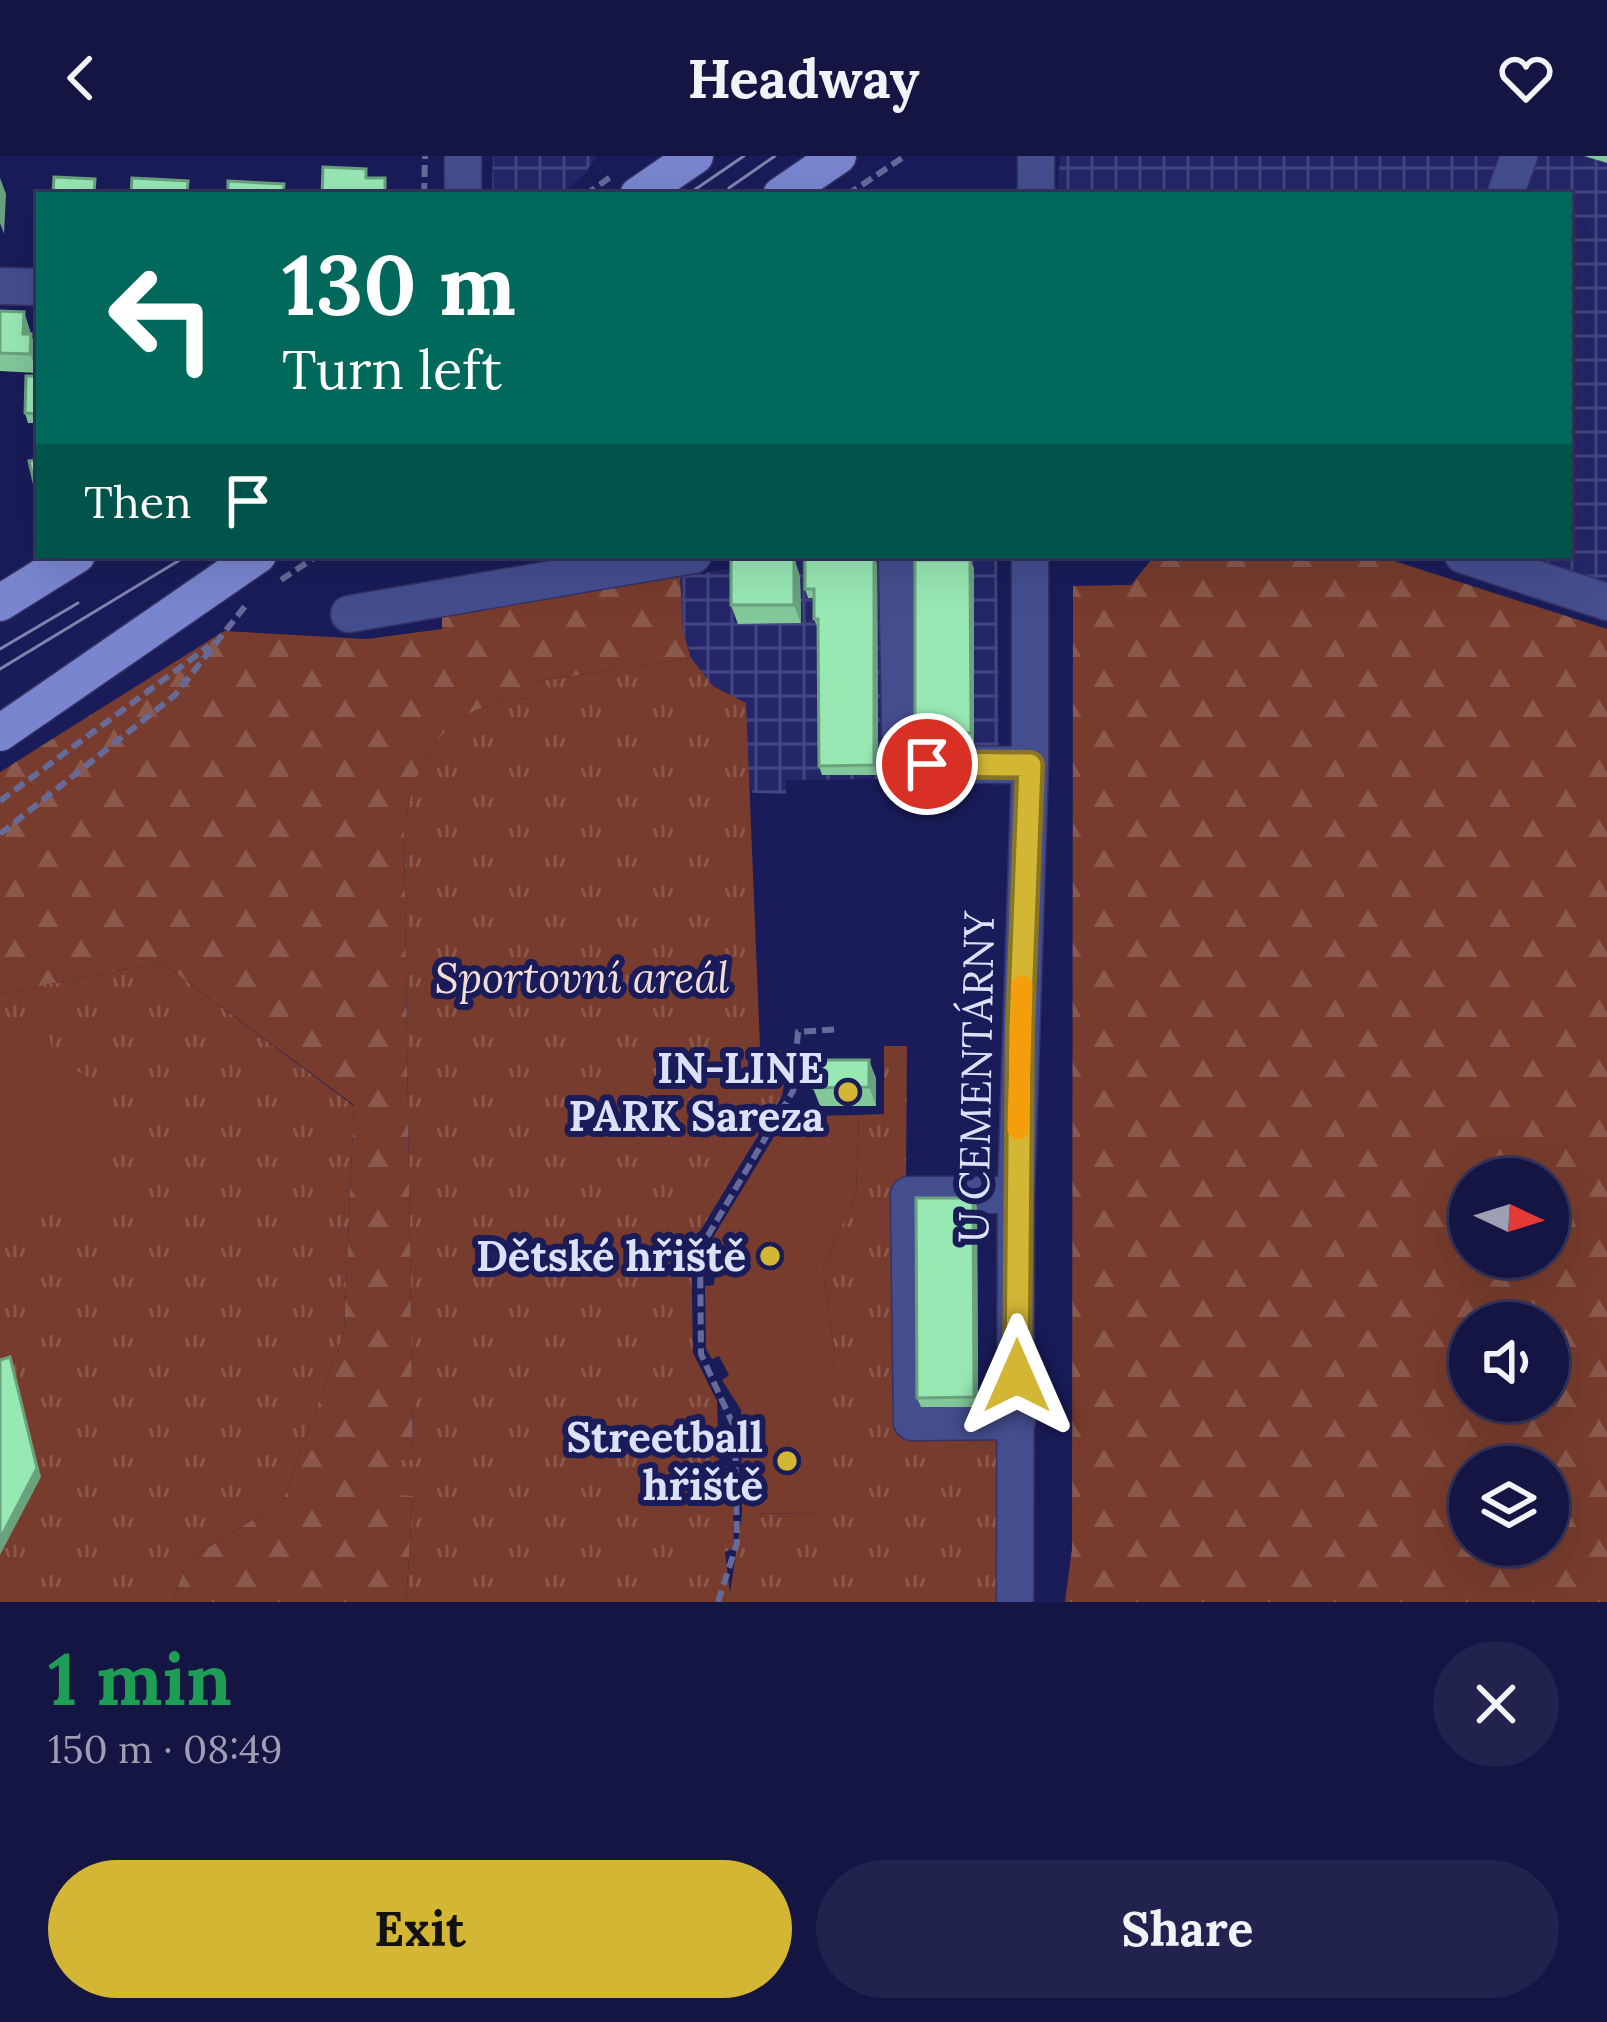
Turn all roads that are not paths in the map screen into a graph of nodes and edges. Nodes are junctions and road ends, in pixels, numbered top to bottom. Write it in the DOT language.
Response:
graph roads {
  1 [pos="464,156"];
  2 [pos="695,156"];
  3 [pos="838,156"];
  4 [pos="1036,156"];
  5 [pos="1519,156"];
  6 [pos="463,192"];
  7 [pos="642,192"];
  8 [pos="785,192"];
  9 [pos="1036,192"];
  10 [pos="1506,192"];
  11 [pos="0,286"];
  12 [pos="36,287"];
  13 [pos="72,558"];
  14 [pos="676,558"];
  15 [pos="1030,558"];
  16 [pos="1471,558"];
  17 [pos="897,562"];
  18 [pos="267,569"];
  19 [pos="1607,602"];
  20 [pos="0,603"];
  21 [pos="349,614"];
  22 [pos="0,733"];
  23 [pos="1030,765"];
  24 [pos="1016,1195"];
  25 [pos="1017,1420"];
  26 [pos="1015,1602"];
  1 -- 6 [label="street"];
  2 -- 7 [label="main road"];
  3 -- 8 [label="main road"];
  4 -- 9 [label="street"];
  5 -- 10 [label="street"];
  11 -- 12 [label="street"];
  13 -- 20 [label="main road"];
  14 -- 21 [label="street"];
  15 -- 23 [label="street, U CEMENTÁRNY"];
  16 -- 19 [label="street"];
  17 -- 23 [label="street"];
  18 -- 22 [label="main road"];
  23 -- 24 [label="street, U CEMENTÁRNY"];
  24 -- 25 [label="street, U CEMENTÁRNY"];
  24 -- 25 [label="street"];
  25 -- 26 [label="street, U CEMENTÁRNY"];
}
